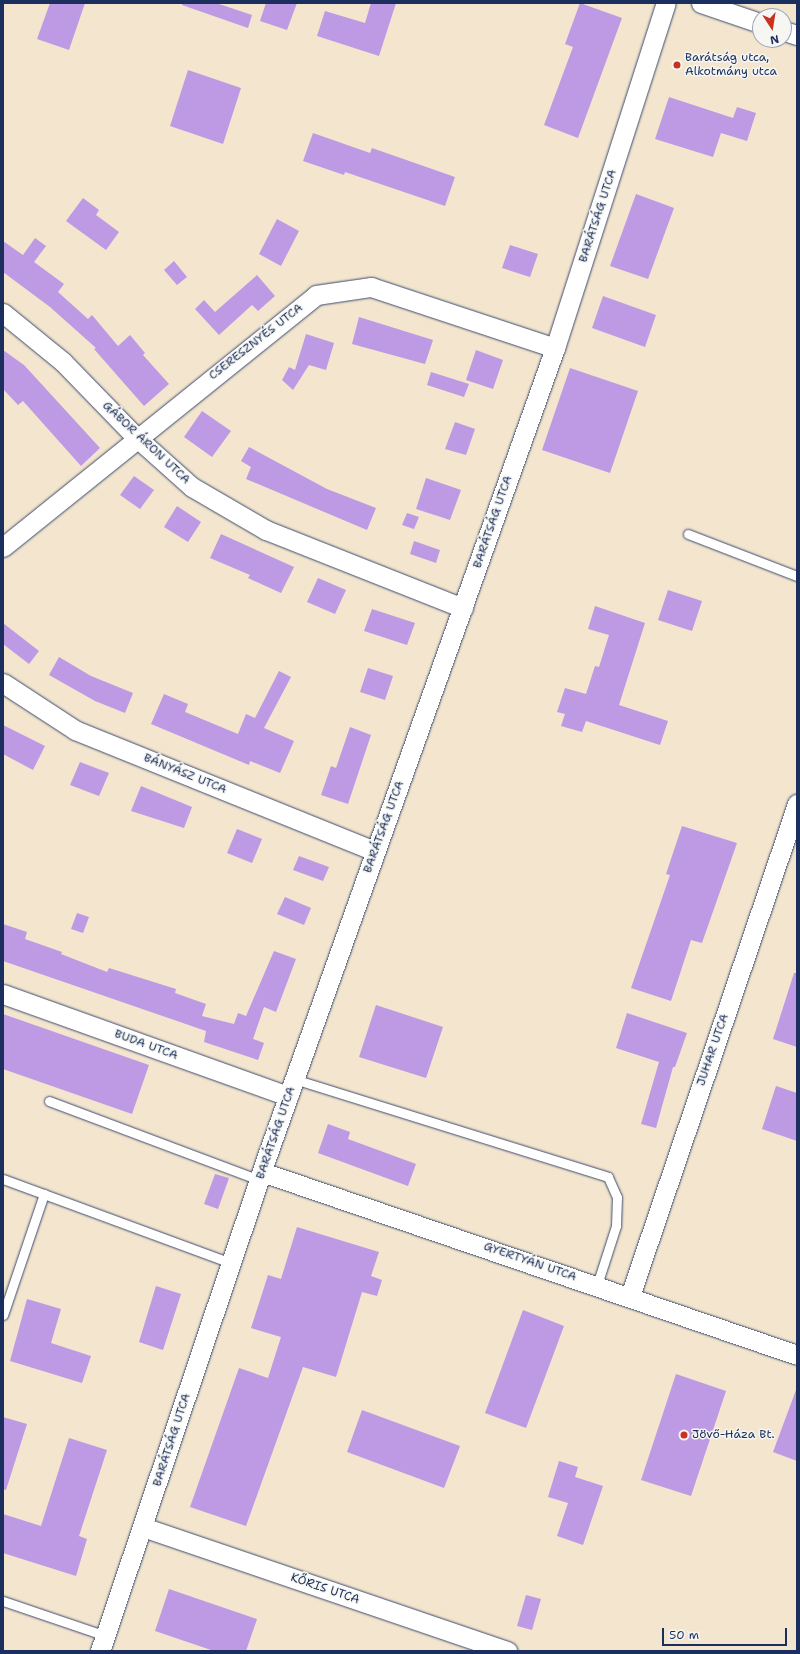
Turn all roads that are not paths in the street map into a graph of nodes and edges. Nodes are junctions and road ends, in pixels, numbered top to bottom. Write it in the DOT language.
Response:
graph roads {
  1 [pos="666,3"];
  2 [pos="701,3"];
  3 [pos="752,20"];
  4 [pos="3,313"];
  5 [pos="555,348"];
  6 [pos="136,438"];
  7 [pos="688,534"];
  8 [pos="3,548"];
  9 [pos="797,576"];
  10 [pos="463,608"];
  11 [pos="3,684"];
  12 [pos="797,804"];
  13 [pos="375,851"];
  14 [pos="3,994"];
  15 [pos="294,1079"];
  16 [pos="288,1096"];
  17 [pos="49,1101"];
  18 [pos="261,1176"];
  19 [pos="3,1179"];
  20 [pos="44,1194"];
  21 [pos="231,1263"];
  22 [pos="597,1285"];
  23 [pos="630,1296"];
  24 [pos="3,1315"];
  25 [pos="797,1355"];
  26 [pos="143,1527"];
  27 [pos="3,1601"];
  28 [pos="103,1643"];
  29 [pos="507,1651"];
  1 -- 5 [label="street, BARÁTSÁG UTCA"];
  2 -- 3 [label="street"];
  4 -- 6 [label="street, GÁBOR ÁRON UTCA"];
  5 -- 6 [label="street, CSERESZNYÉS UTCA"];
  5 -- 10 [label="street, BARÁTSÁG UTCA"];
  6 -- 8 [label="street, CSERESZNYÉS UTCA"];
  6 -- 10 [label="street, GÁBOR ÁRON UTCA"];
  7 -- 9 [label="lane"];
  10 -- 13 [label="street, BARÁTSÁG UTCA"];
  11 -- 13 [label="street, BÁNYÁSZ UTCA"];
  12 -- 23 [label="street, JUHAR UTCA"];
  13 -- 15 [label="street, BARÁTSÁG UTCA"];
  14 -- 16 [label="street, BUDA UTCA"];
  15 -- 16 [label="street, BARÁTSÁG UTCA"];
  15 -- 22 [label="lane"];
  16 -- 18 [label="street, BARÁTSÁG UTCA"];
  17 -- 18 [label="lane"];
  18 -- 21 [label="street, BARÁTSÁG UTCA"];
  18 -- 22 [label="street, GYERTYÁN UTCA"];
  19 -- 20 [label="lane"];
  20 -- 21 [label="lane"];
  20 -- 24 [label="lane"];
  21 -- 26 [label="street, BARÁTSÁG UTCA"];
  22 -- 23 [label="street, GYERTYÁN UTCA"];
  23 -- 25 [label="street, GYERTYÁN UTCA"];
  26 -- 28 [label="street, BARÁTSÁG UTCA"];
  26 -- 29 [label="street, KŐRIS UTCA"];
  27 -- 28 [label="lane"];
}
